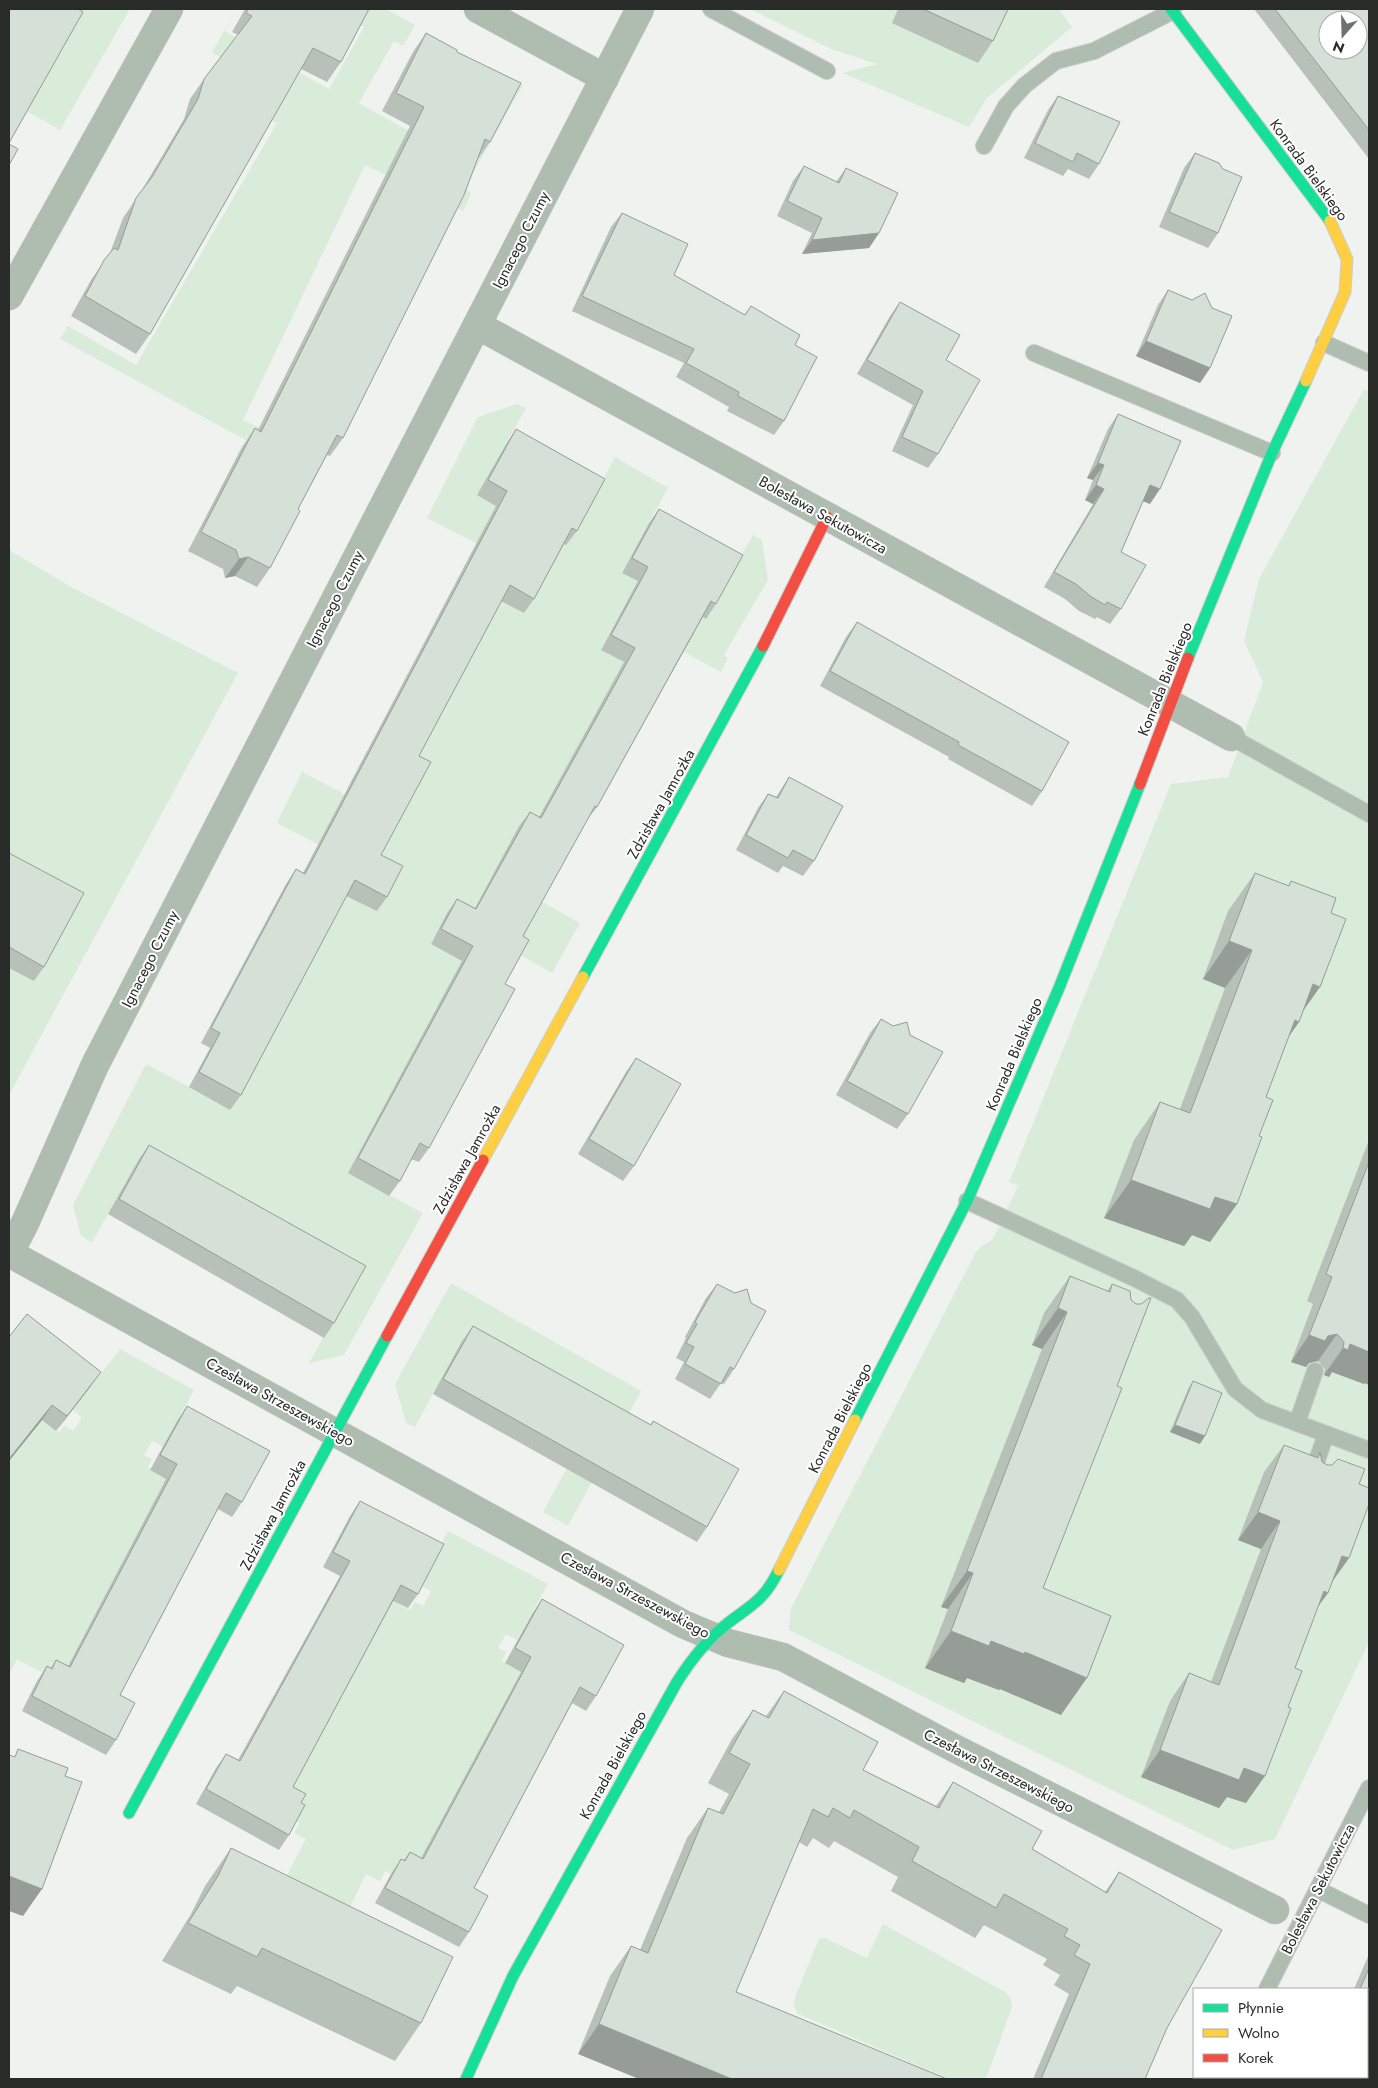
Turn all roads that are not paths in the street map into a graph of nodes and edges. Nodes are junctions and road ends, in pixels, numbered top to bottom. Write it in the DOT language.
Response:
graph roads {
  1 [pos="169,9"];
  2 [pos="478,9"];
  3 [pos="640,9"];
  4 [pos="711,9"];
  5 [pos="1172,10"];
  6 [pos="828,70"];
  7 [pos="605,78"];
  8 [pos="984,146"];
  9 [pos="9,296"];
  10 [pos="477,325"];
  11 [pos="1324,343"];
  12 [pos="1034,353"];
  13 [pos="1369,363"];
  14 [pos="1272,454"];
  15 [pos="827,517"];
  16 [pos="1169,705"];
  17 [pos="1230,737"];
  18 [pos="1369,814"];
  19 [pos="967,1201"];
  20 [pos="9,1253"];
  21 [pos="1134,1278"];
  22 [pos="1130,1295"];
  23 [pos="1315,1371"];
  24 [pos="1297,1423"];
  25 [pos="335,1432"];
  26 [pos="1326,1434"];
  27 [pos="1369,1450"];
  28 [pos="1310,1483"];
  29 [pos="713,1636"];
  30 [pos="1369,1788"];
  31 [pos="130,1813"];
  32 [pos="1318,1890"];
  33 [pos="1275,1910"];
  34 [pos="1369,1914"];
  35 [pos="1268,1988"];
  36 [pos="466,2079"];
  1 -- 9 [label="street"];
  2 -- 7 [label="street"];
  3 -- 7 [label="street, Ignacego Czumy"];
  4 -- 6 [label="lane"];
  5 -- 8 [label="lane"];
  5 -- 11 [label="street, Konrada Bielskiego"];
  7 -- 10 [label="street, Ignacego Czumy"];
  10 -- 15 [label="street, Bolesława Sekutowicza"];
  10 -- 20 [label="street, Ignacego Czumy"];
  11 -- 13 [label="lane"];
  11 -- 14 [label="street, Konrada Bielskiego"];
  12 -- 14 [label="lane"];
  14 -- 16 [label="street, Konrada Bielskiego"];
  15 -- 16 [label="street, Bolesława Sekutowicza"];
  15 -- 25 [label="street, Zdzisława Jamrożka"];
  16 -- 17 [label="street, Bolesława Sekutowicza"];
  16 -- 19 [label="street, Konrada Bielskiego"];
  17 -- 18 [label="lane"];
  19 -- 21 [label="lane"];
  19 -- 29 [label="street, Konrada Bielskiego"];
  20 -- 25 [label="street, Czesława Strzeszewskiego"];
  21 -- 22 [label="lane"];
  21 -- 24 [label="lane"];
  23 -- 24 [label="lane"];
  24 -- 26 [label="lane"];
  25 -- 29 [label="street, Czesława Strzeszewskiego"];
  25 -- 31 [label="street, Zdzisława Jamrożka"];
  26 -- 27 [label="lane"];
  26 -- 28 [label="lane"];
  29 -- 33 [label="street, Czesława Strzeszewskiego"];
  29 -- 36 [label="street, Konrada Bielskiego"];
  30 -- 32 [label="lane, Bolesława Sekutowicza"];
  32 -- 34 [label="lane"];
  32 -- 35 [label="lane, Bolesława Sekutowicza"];
}
